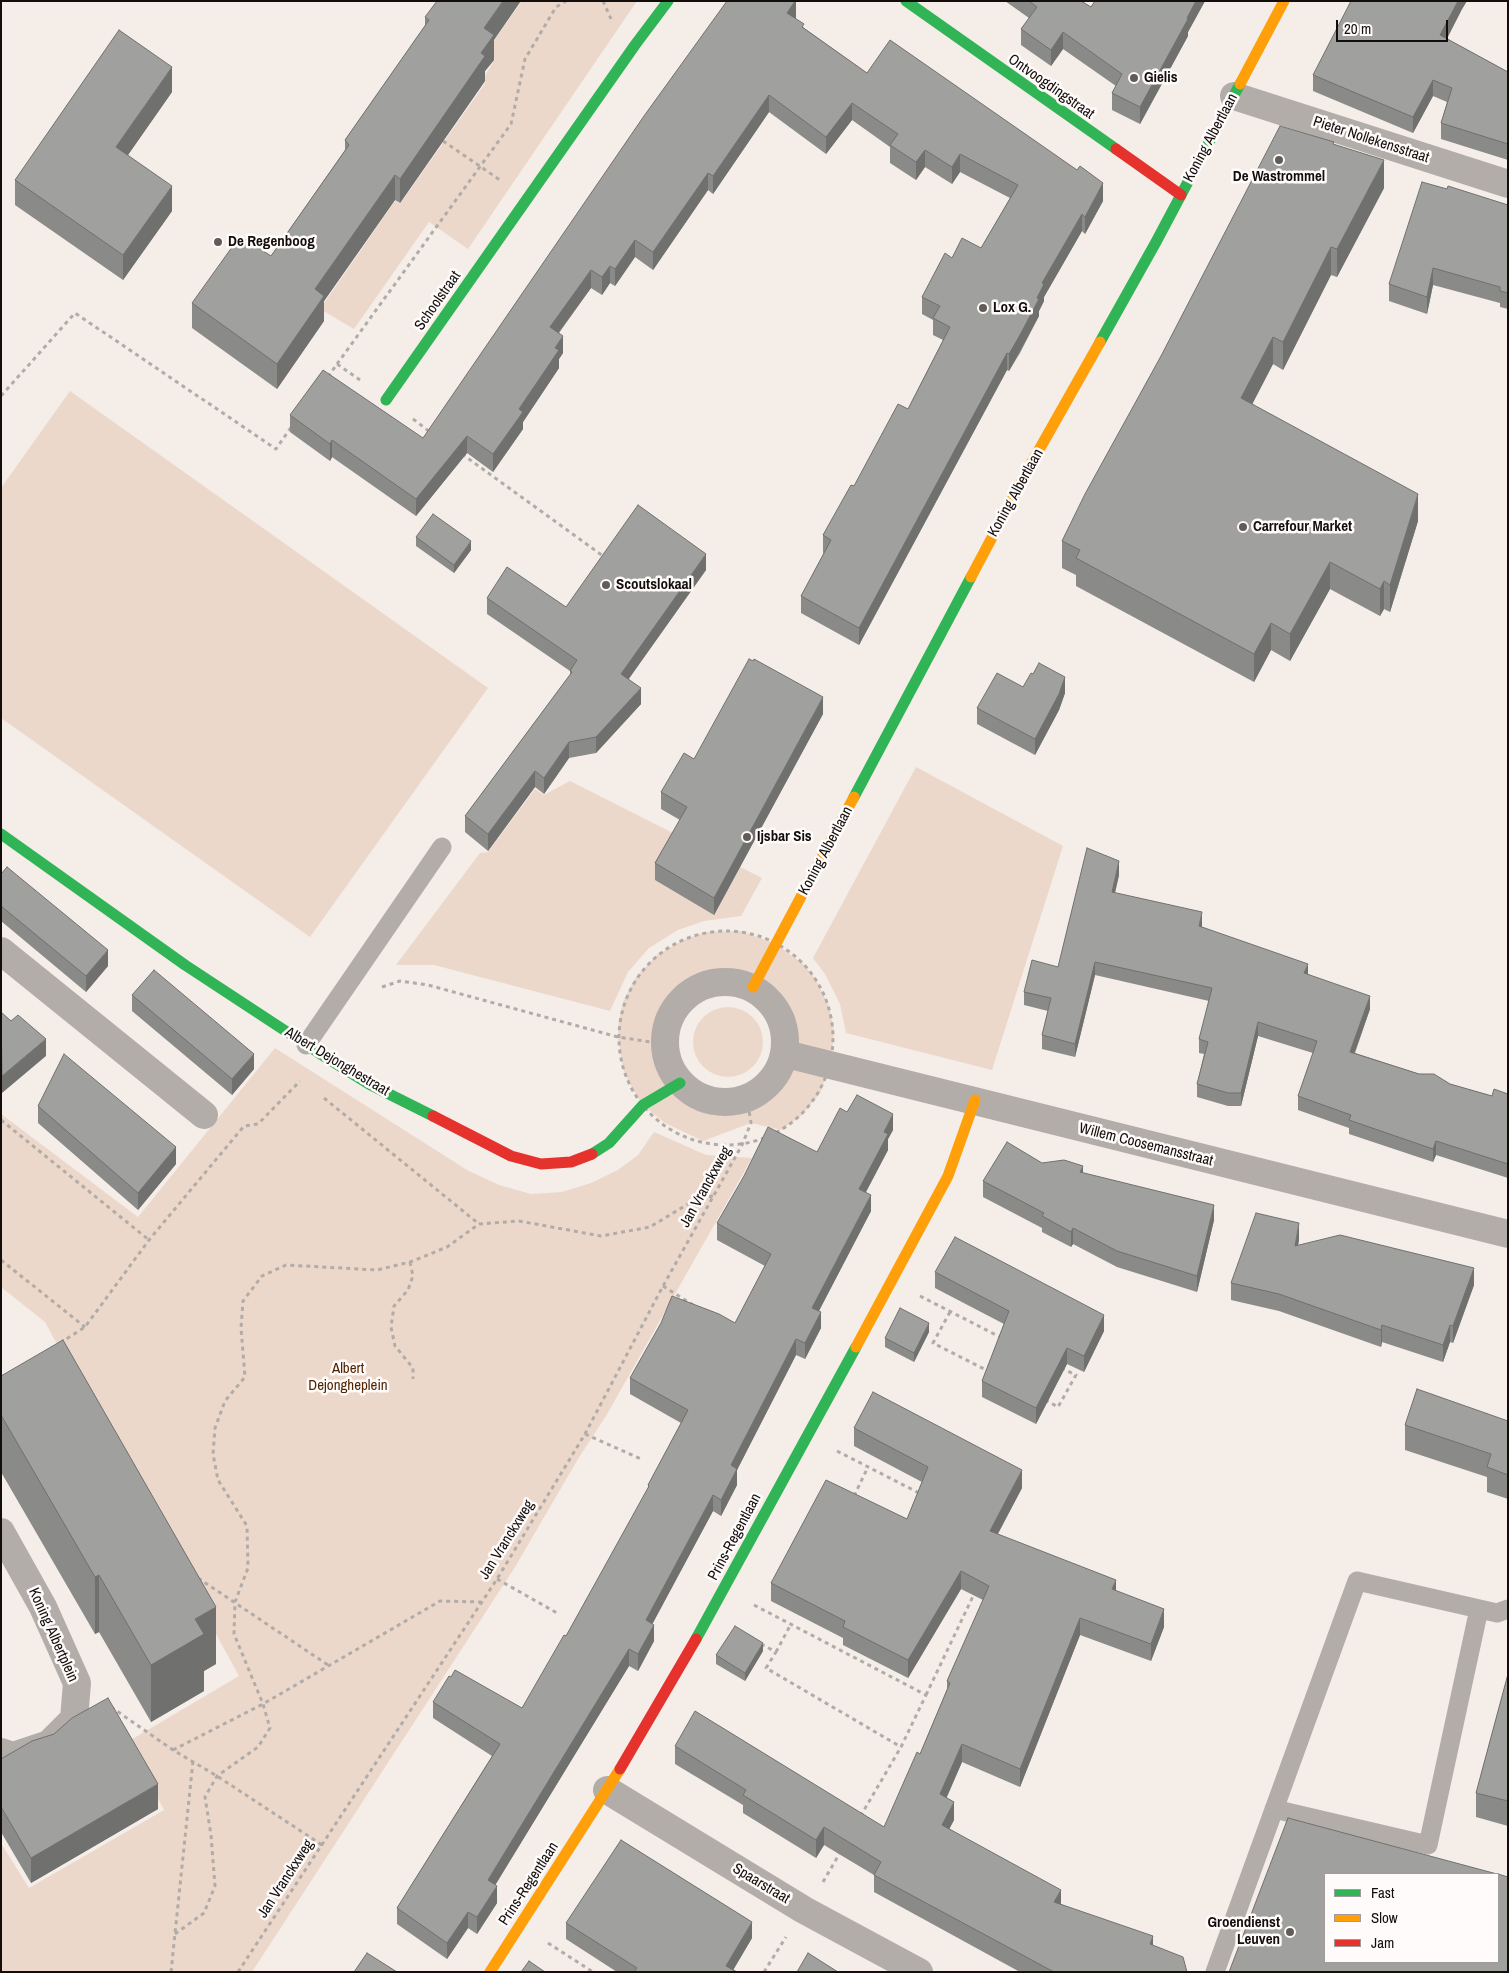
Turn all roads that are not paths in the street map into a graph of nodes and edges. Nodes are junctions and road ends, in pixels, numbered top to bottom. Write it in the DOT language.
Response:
graph roads {
  1 [pos="668,1"];
  2 [pos="906,1"];
  3 [pos="1284,1"];
  4 [pos="1234,96"];
  5 [pos="1508,184"];
  6 [pos="1181,195"];
  7 [pos="386,400"];
  8 [pos="4,841"];
  9 [pos="442,847"];
  10 [pos="1,951"];
  11 [pos="753,987"];
  12 [pos="306,1045"];
  13 [pos="786,1054"];
  14 [pos="680,1083"];
  15 [pos="975,1100"];
  16 [pos="204,1115"];
  17 [pos="1508,1234"];
  18 [pos="1,1532"];
  19 [pos="1479,1609"];
  20 [pos="1508,1609"];
  21 [pos="1,1752"];
  22 [pos="607,1790"];
  23 [pos="1274,1809"];
  24 [pos="490,1972"];
  25 [pos="919,1972"];
  26 [pos="1215,1972"];
  1 -- 7 [label="street, Schoolstraat"];
  2 -- 6 [label="street, Ontvoogdingstraat"];
  3 -- 4 [label="street, Koning Albertlaan"];
  4 -- 5 [label="street, Pieter Nollekensstraat"];
  4 -- 6 [label="street, Koning Albertlaan"];
  6 -- 11 [label="street, Koning Albertlaan"];
  8 -- 12 [label="street, Albert Dejonghestraat"];
  9 -- 12 [label="lane"];
  10 -- 16 [label="street"];
  11 -- 13 [label="street"];
  11 -- 14 [label="street"];
  12 -- 14 [label="street, Albert Dejonghestraat"];
  13 -- 14 [label="street"];
  13 -- 15 [label="street, Willem Coosemansstraat"];
  15 -- 17 [label="street, Willem Coosemansstraat"];
  15 -- 22 [label="street, Prins-Regentlaan"];
  18 -- 21 [label="street, Koning Albertplein"];
  19 -- 20 [label="lane"];
  19 -- 23 [label="lane"];
  19 -- 23 [label="lane"];
  22 -- 24 [label="street, Prins-Regentlaan"];
  22 -- 25 [label="street, Spaarstraat"];
  23 -- 26 [label="lane"];
}
